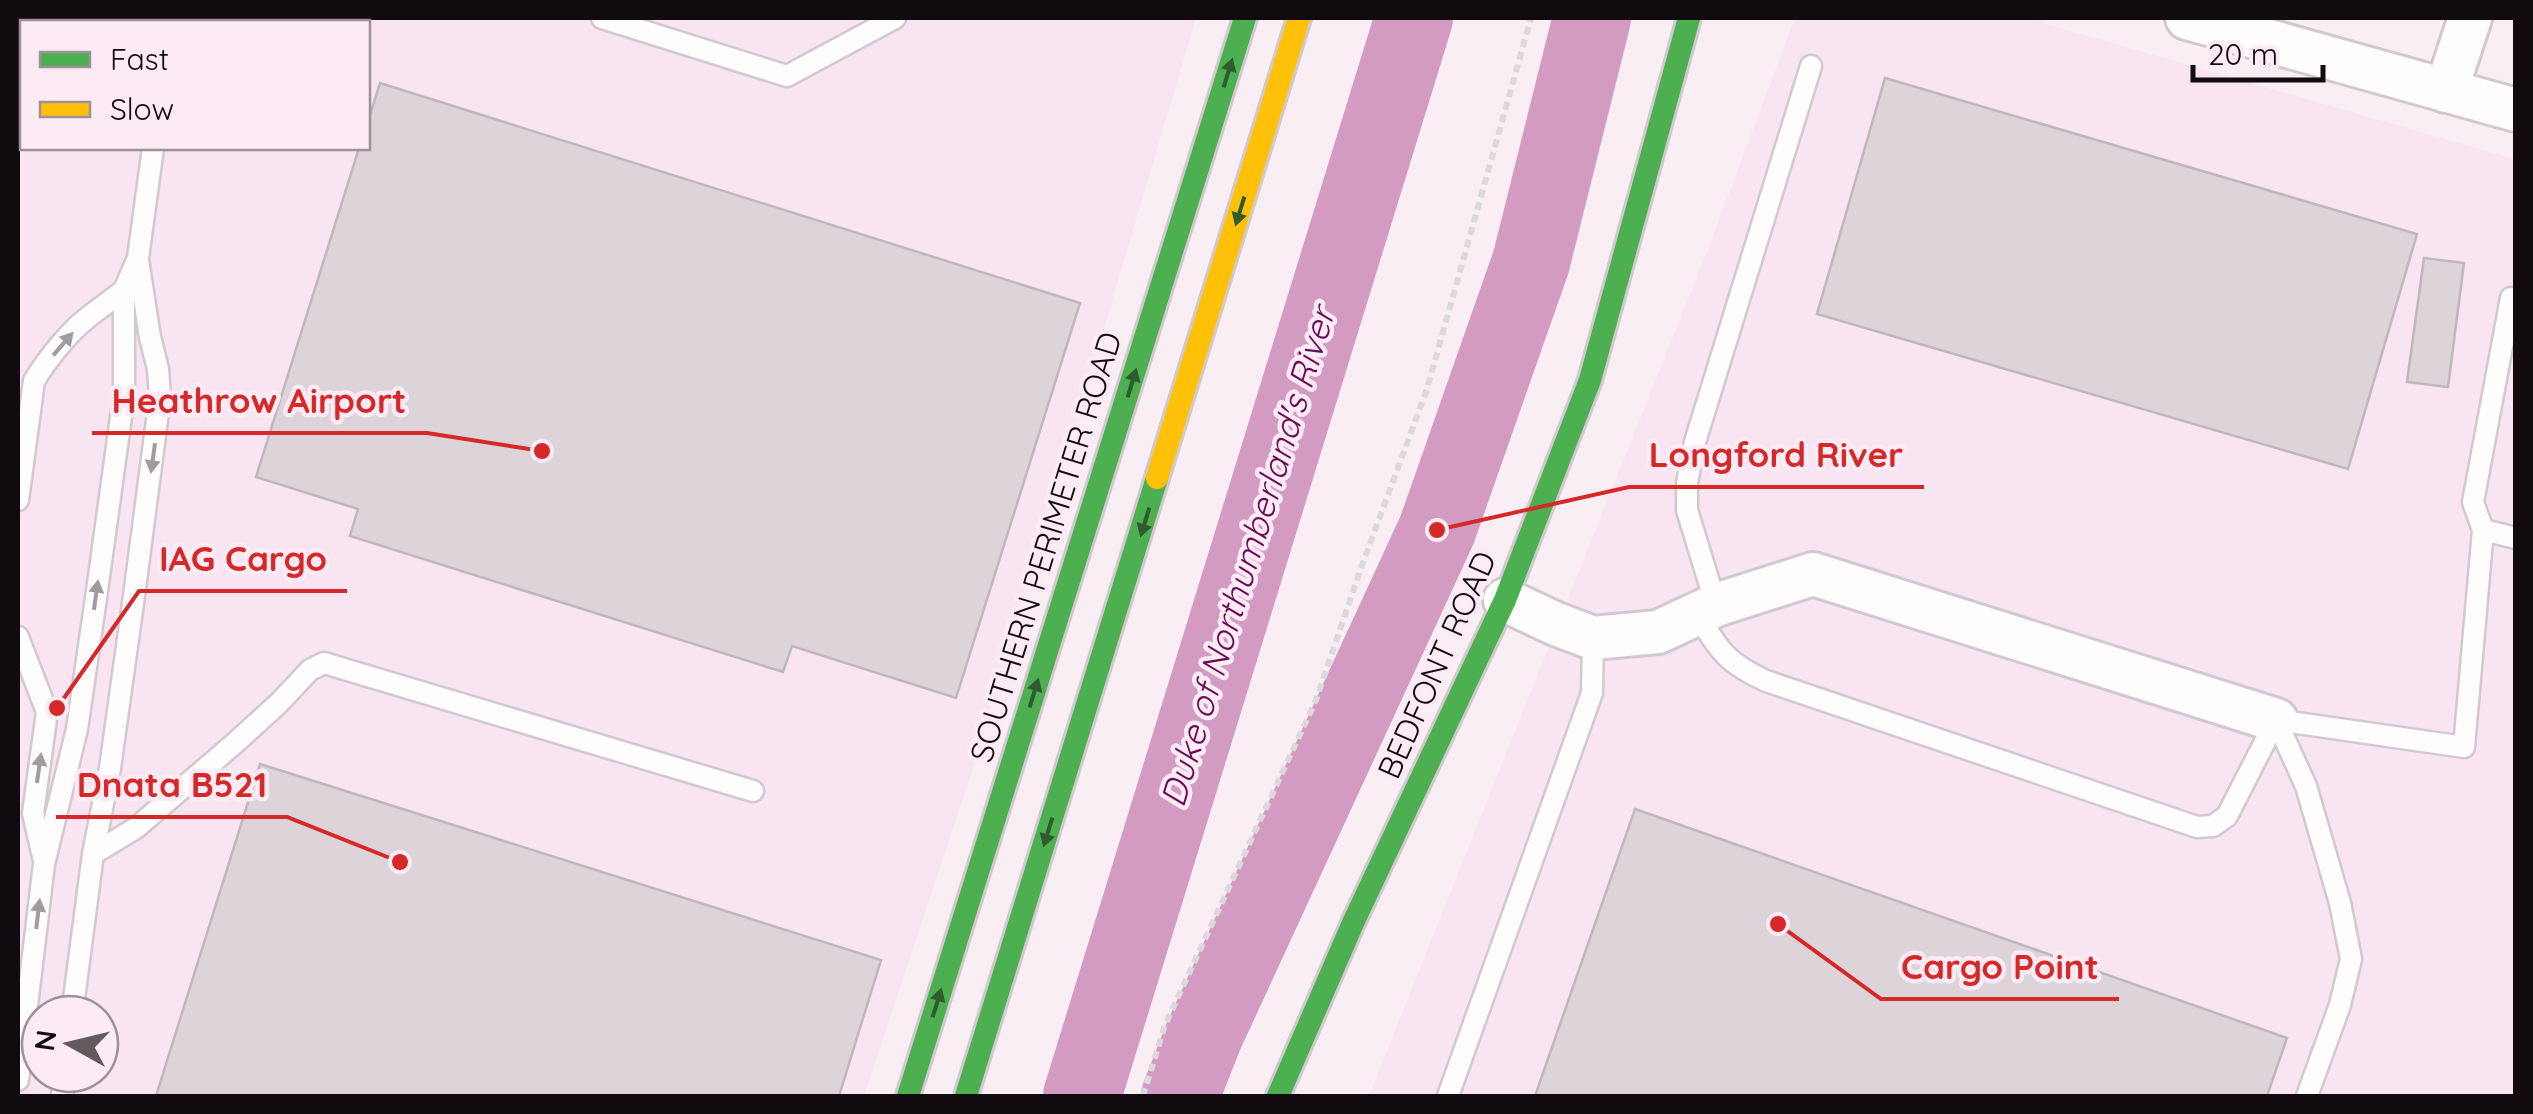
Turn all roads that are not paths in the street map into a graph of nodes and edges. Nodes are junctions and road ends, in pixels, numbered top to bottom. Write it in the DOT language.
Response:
graph roads {
  1 [pos="20,18"];
  2 [pos="602,18"];
  3 [pos="895,18"];
  4 [pos="1245,18"];
  5 [pos="1299,18"];
  6 [pos="1689,18"];
  7 [pos="2187,18"];
  8 [pos="2470,18"];
  9 [pos="18,38"];
  10 [pos="1810,66"];
  11 [pos="2446,91"];
  12 [pos="2516,110"];
  13 [pos="153,150"];
  14 [pos="138,258"];
  15 [pos="124,290"];
  16 [pos="2511,298"];
  17 [pos="18,500"];
  18 [pos="2484,530"];
  19 [pos="2516,538"];
  20 [pos="1505,600"];
  21 [pos="1706,610"];
  22 [pos="18,637"];
  23 [pos="1593,638"];
  24 [pos="2276,720"];
  25 [pos="753,790"];
  26 [pos="93,854"];
  27 [pos="44,864"];
  28 [pos="75,994"];
  29 [pos="18,1080"];
  30 [pos="908,1096"];
  31 [pos="966,1096"];
  32 [pos="1278,1096"];
  33 [pos="1448,1096"];
  34 [pos="2308,1096"];
  1 -- 9 [label="lane"];
  2 -- 3 [label="lane"];
  30 -- 4 [label="street, SOUTHERN PERIMETER ROAD, one-way"];
  5 -- 31 [label="street, one-way"];
  6 -- 20 [label="street, BEDFONT ROAD"];
  7 -- 11 [label="street"];
  8 -- 11 [label="street"];
  10 -- 21 [label="lane"];
  11 -- 12 [label="street"];
  13 -- 14 [label="lane"];
  14 -- 15 [label="lane"];
  14 -- 26 [label="lane, one-way"];
  17 -- 15 [label="lane, one-way"];
  27 -- 15 [label="lane, one-way"];
  16 -- 18 [label="lane"];
  18 -- 19 [label="lane"];
  18 -- 24 [label="lane"];
  20 -- 23 [label="street"];
  20 -- 32 [label="street, BEDFONT ROAD"];
  21 -- 23 [label="street"];
  21 -- 24 [label="street"];
  21 -- 24 [label="lane"];
  27 -- 22 [label="lane, one-way"];
  23 -- 33 [label="lane"];
  24 -- 34 [label="lane"];
  25 -- 26 [label="lane"];
  26 -- 28 [label="lane"];
  29 -- 27 [label="lane, one-way"];
}
